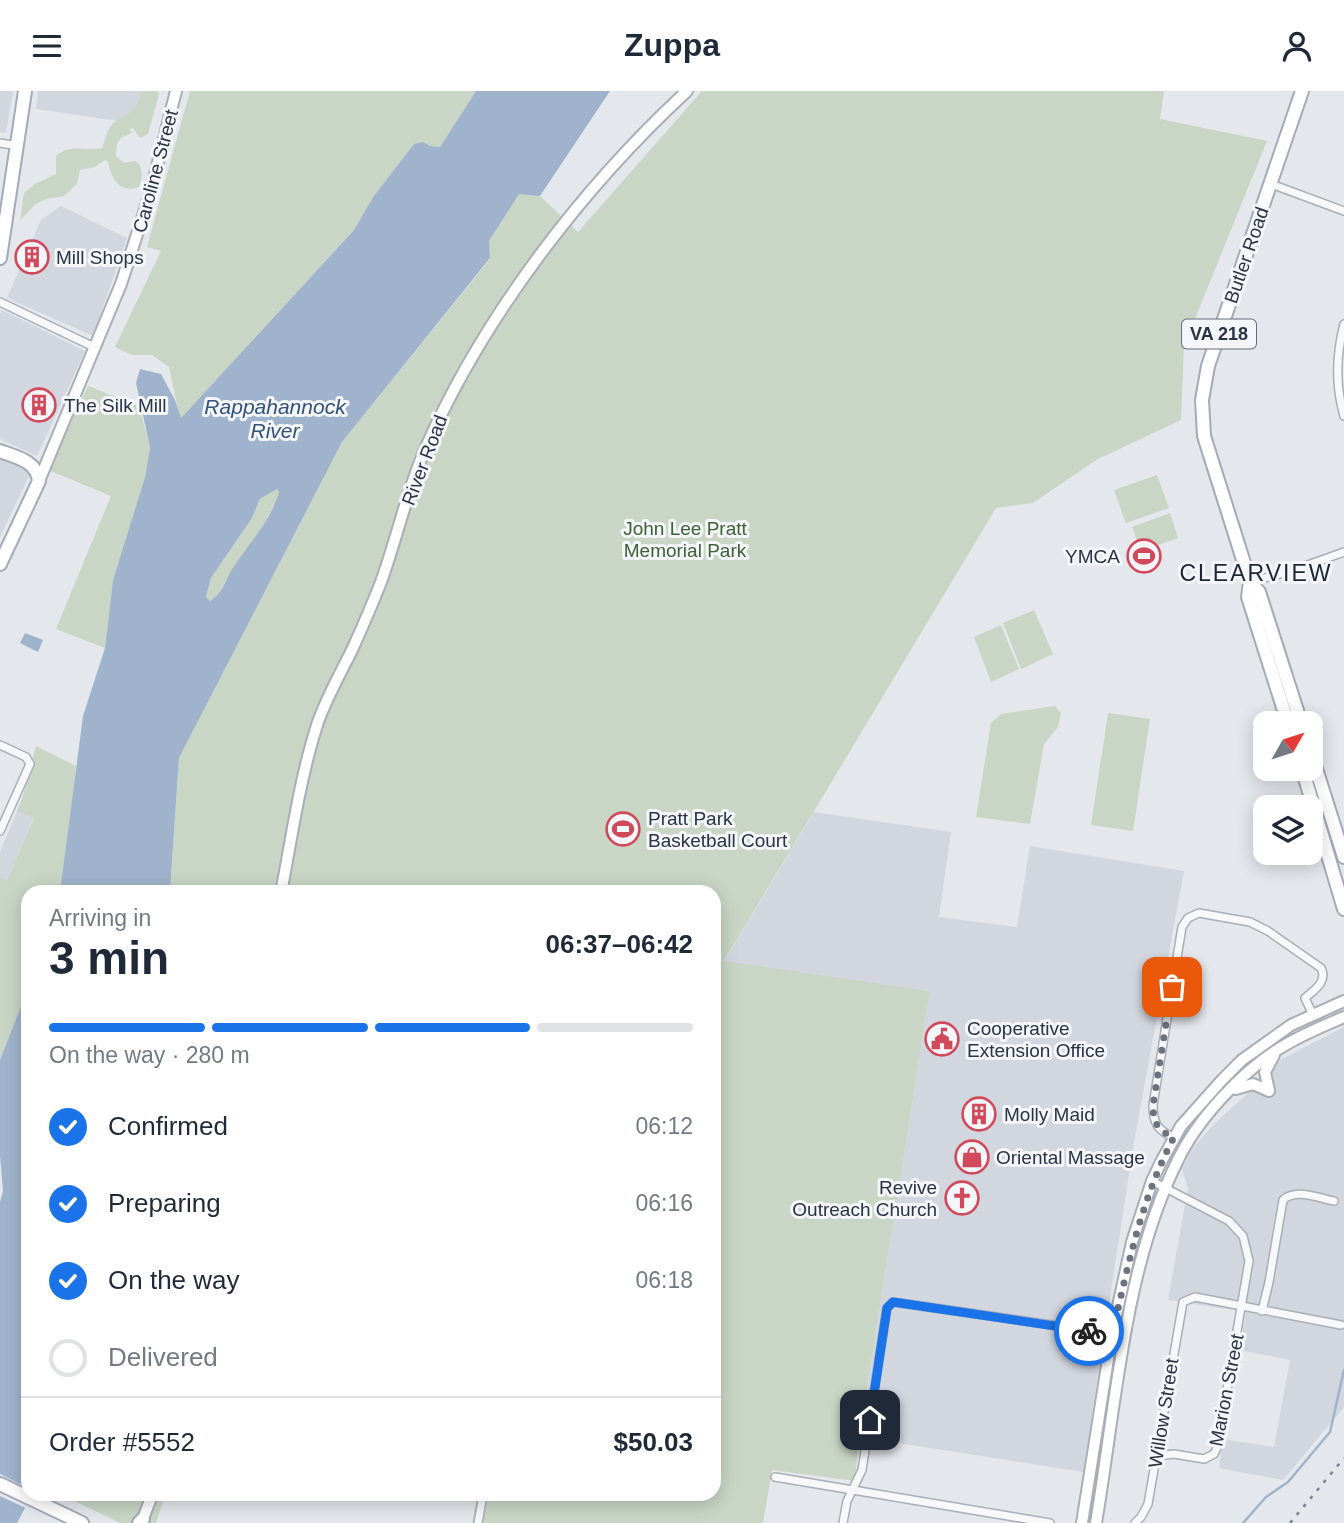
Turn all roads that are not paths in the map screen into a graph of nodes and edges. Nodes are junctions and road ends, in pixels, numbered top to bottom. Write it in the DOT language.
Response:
graph roads {
  1 [pos="25,91"];
  2 [pos="176,91"];
  3 [pos="687,91"];
  4 [pos="1303,91"];
  5 [pos="0,143"];
  6 [pos="18,146"];
  7 [pos="1270,184"];
  8 [pos="1344,211"];
  9 [pos="0,258"];
  10 [pos="0,302"];
  11 [pos="1344,324"];
  12 [pos="96,348"];
  13 [pos="1341,357"];
  14 [pos="1344,416"];
  15 [pos="53,445"];
  16 [pos="0,450"];
  17 [pos="30,463"];
  18 [pos="39,481"];
  19 [pos="1344,552"];
  20 [pos="0,564"];
  21 [pos="1250,582"];
  22 [pos="1284,711"];
  23 [pos="1297,711"];
  24 [pos="0,745"];
  25 [pos="1306,781"];
  26 [pos="1320,781"];
  27 [pos="0,831"];
  28 [pos="1344,857"];
  29 [pos="283,885"];
  30 [pos="1344,909"];
  31 [pos="1344,1001"];
  32 [pos="1313,1015"];
  33 [pos="1344,1017"];
  34 [pos="1278,1049"];
  35 [pos="1229,1092"];
  36 [pos="1174,1137"];
  37 [pos="1152,1181"];
  38 [pos="1166,1187"];
  39 [pos="1334,1201"];
  40 [pos="1241,1307"];
  41 [pos="1262,1311"];
  42 [pos="1341,1325"];
  43 [pos="1112,1334"];
  44 [pos="1126,1335"];
  45 [pos="1156,1456"];
  46 [pos="775,1477"];
  47 [pos="0,1484"];
  48 [pos="853,1490"];
  49 [pos="21,1494"];
  50 [pos="36,1501"];
  51 [pos="150,1501"];
  52 [pos="482,1501"];
  53 [pos="141,1522"];
  54 [pos="82,1523"];
  55 [pos="478,1523"];
  56 [pos="844,1523"];
  57 [pos="1050,1523"];
  58 [pos="1082,1523"];
  59 [pos="1097,1523"];
  60 [pos="1135,1523"];
  1 -- 6 [label="main road"];
  2 -- 12 [label="street, Caroline Street"];
  3 -- 29 [label="street, River Road"];
  4 -- 7 [label="main road, Butler Road / VA 218"];
  5 -- 6 [label="street"];
  6 -- 9 [label="main road"];
  7 -- 8 [label="street"];
  7 -- 21 [label="main road, Butler Road / VA 218"];
  10 -- 12 [label="street"];
  11 -- 13 [label="street"];
  12 -- 15 [label="street, Caroline Street"];
  13 -- 14 [label="street"];
  15 -- 17 [label="street, Caroline Street"];
  15 -- 18 [label="street, Caroline Street"];
  16 -- 17 [label="main road"];
  17 -- 18 [label="main road"];
  18 -- 20 [label="main road, Caroline Street"];
  19 -- 21 [label="street"];
  21 -- 22 [label="main road, Butler Road / VA 218"];
  21 -- 23 [label="main road, Butler Road / VA 218"];
  24 -- 27 [label="street"];
  25 -- 30 [label="main road"];
  26 -- 28 [label="main road"];
  31 -- 32 [label="street"];
  32 -- 36 [label="street"];
  32 -- 36 [label="street"];
  33 -- 34 [label="street"];
  34 -- 35 [label="street"];
  34 -- 35 [label="street"];
  35 -- 38 [label="street"];
  36 -- 37 [label="street"];
  37 -- 38 [label="street"];
  37 -- 43 [label="street"];
  38 -- 40 [label="street"];
  38 -- 44 [label="street"];
  39 -- 41 [label="street"];
  40 -- 41 [label="street"];
  40 -- 45 [label="street, Marion Street"];
  40 -- 45 [label="street, Willow Street"];
  41 -- 42 [label="street"];
  43 -- 44 [label="street"];
  43 -- 48 [label="street"];
  43 -- 58 [label="street"];
  44 -- 59 [label="street"];
  45 -- 60 [label="street, Willow Street"];
  46 -- 48 [label="street"];
  47 -- 49 [label="main road"];
  48 -- 56 [label="street"];
  48 -- 57 [label="street"];
  50 -- 54 [label="main road"];
  51 -- 53 [label="street"];
  52 -- 55 [label="street"];
}
